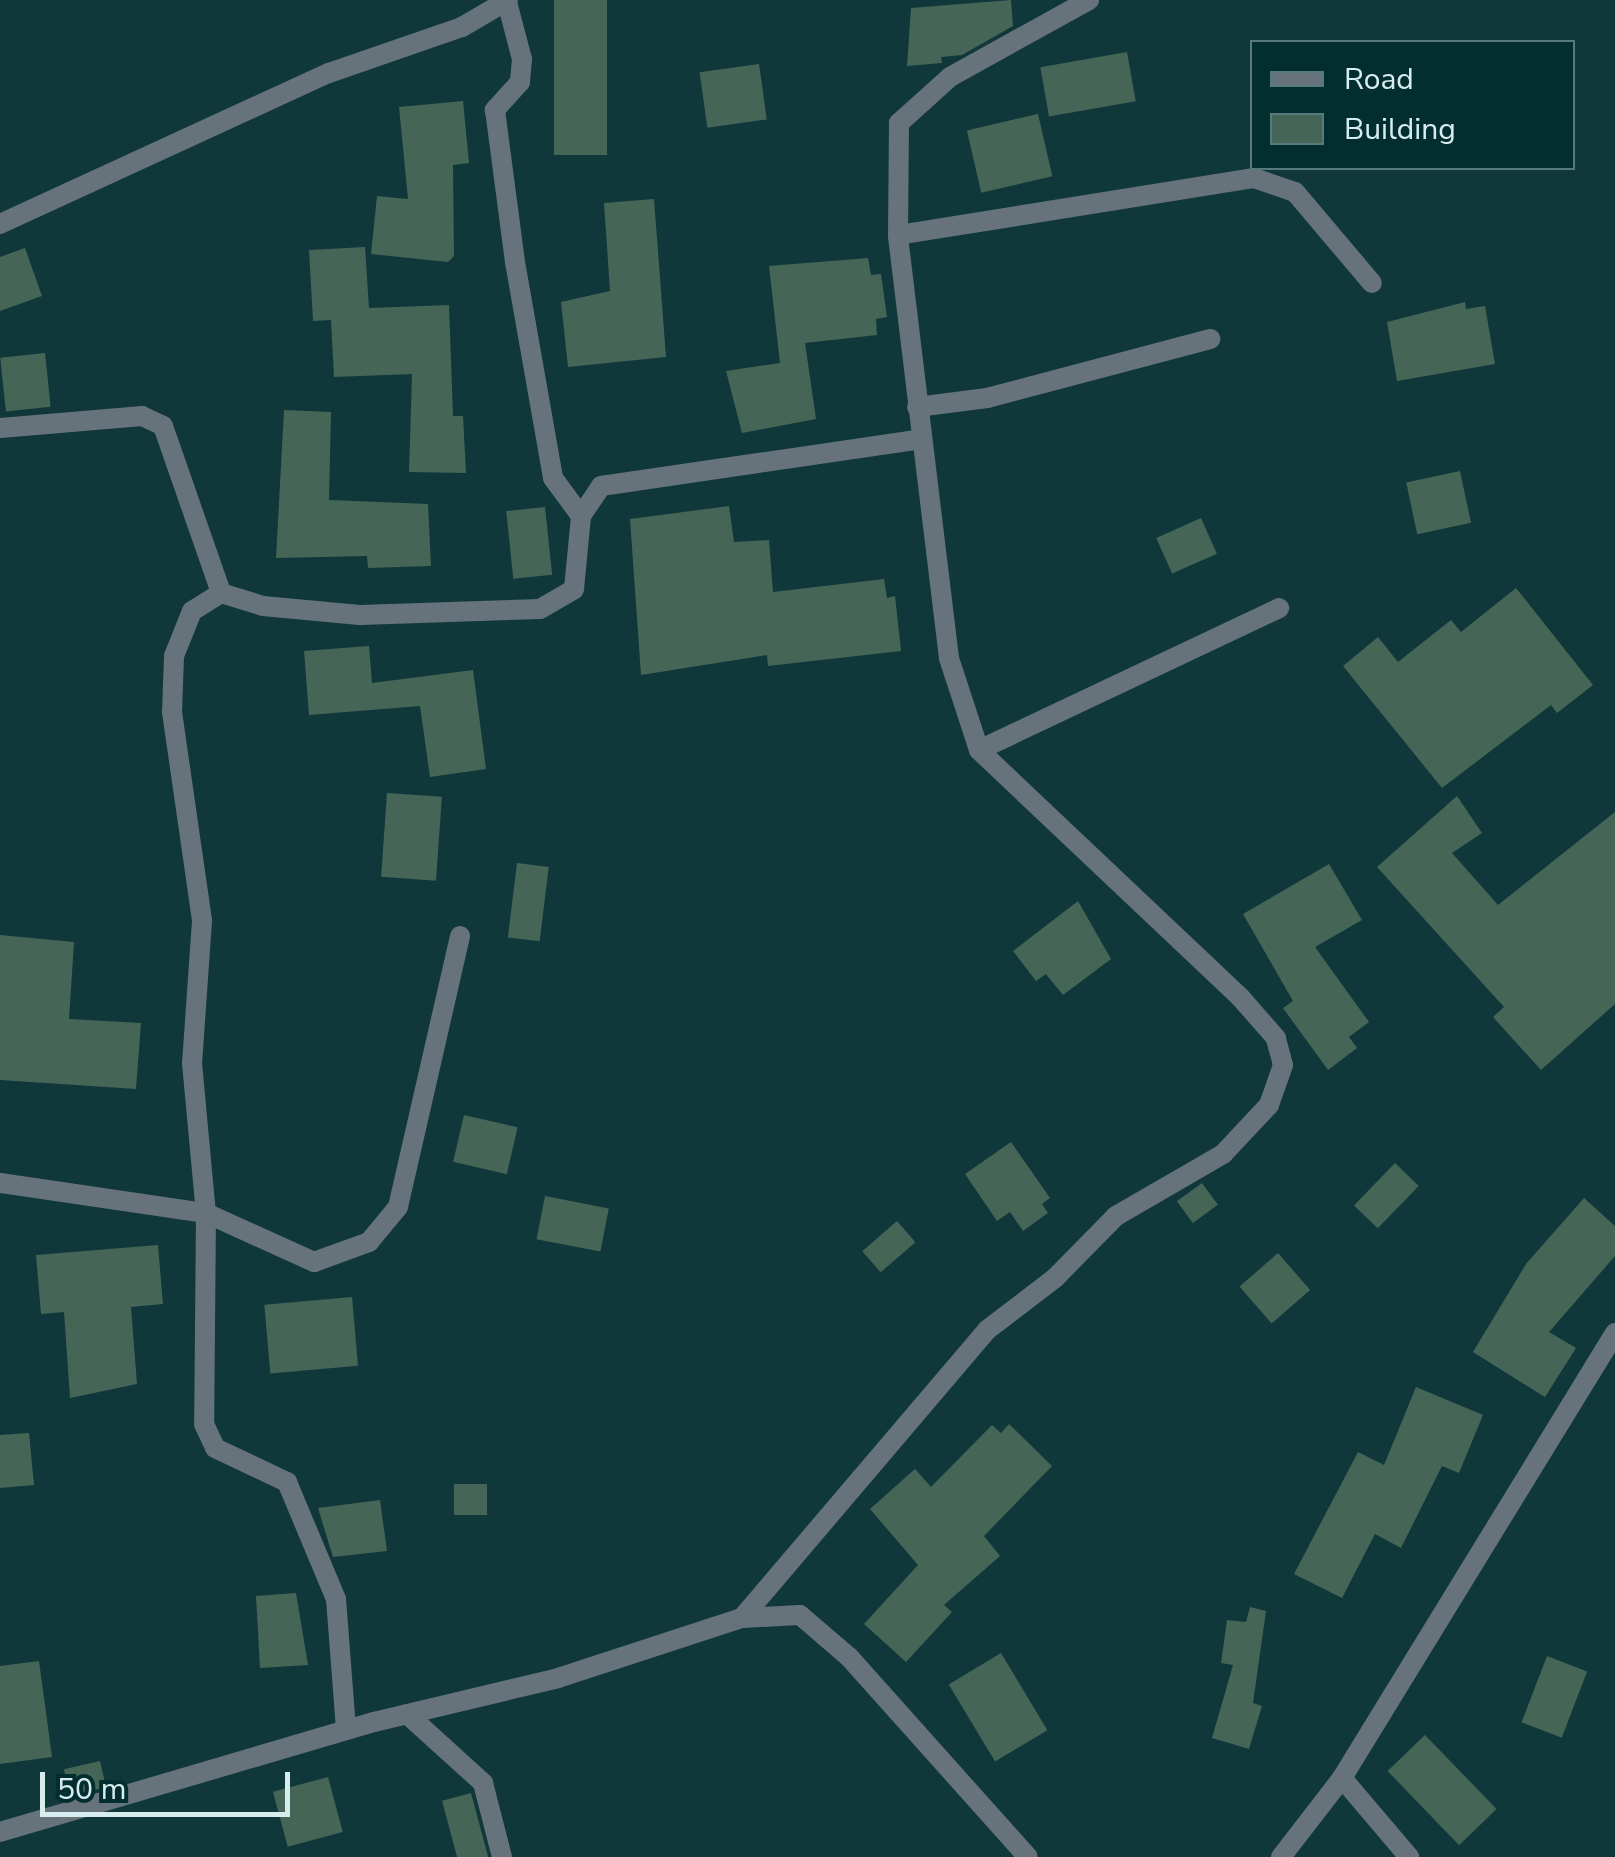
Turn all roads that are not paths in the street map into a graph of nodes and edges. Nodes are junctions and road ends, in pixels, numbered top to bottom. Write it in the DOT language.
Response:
graph roads {
  1 [pos="1089,0"];
  2 [pos="508,1"];
  3 [pos="0,224"];
  4 [pos="898,235"];
  5 [pos="1372,283"];
  6 [pos="1210,339"];
  7 [pos="917,408"];
  8 [pos="0,428"];
  9 [pos="922,439"];
  10 [pos="581,516"];
  11 [pos="222,593"];
  12 [pos="1279,608"];
  13 [pos="979,750"];
  14 [pos="460,936"];
  15 [pos="0,1183"];
  16 [pos="206,1214"];
  17 [pos="1615,1332"];
  18 [pos="742,1618"];
  19 [pos="407,1714"];
  20 [pos="346,1730"];
  21 [pos="1342,1778"];
  22 [pos="0,1832"];
  23 [pos="502,1857"];
  24 [pos="1028,1857"];
  25 [pos="1282,1857"];
  26 [pos="1409,1857"];
  1 -- 4 [label="street"];
  2 -- 3 [label="street"];
  2 -- 10 [label="street"];
  4 -- 5 [label="street"];
  4 -- 7 [label="street"];
  6 -- 7 [label="street"];
  7 -- 9 [label="street"];
  8 -- 11 [label="street"];
  9 -- 10 [label="street"];
  9 -- 13 [label="street"];
  10 -- 11 [label="street"];
  11 -- 16 [label="street"];
  12 -- 13 [label="street"];
  13 -- 18 [label="street"];
  14 -- 16 [label="street"];
  15 -- 16 [label="street"];
  16 -- 20 [label="street"];
  17 -- 21 [label="street"];
  18 -- 19 [label="street"];
  18 -- 24 [label="street"];
  19 -- 20 [label="street"];
  19 -- 23 [label="street"];
  20 -- 22 [label="street"];
  21 -- 25 [label="street"];
  21 -- 26 [label="street"];
}
